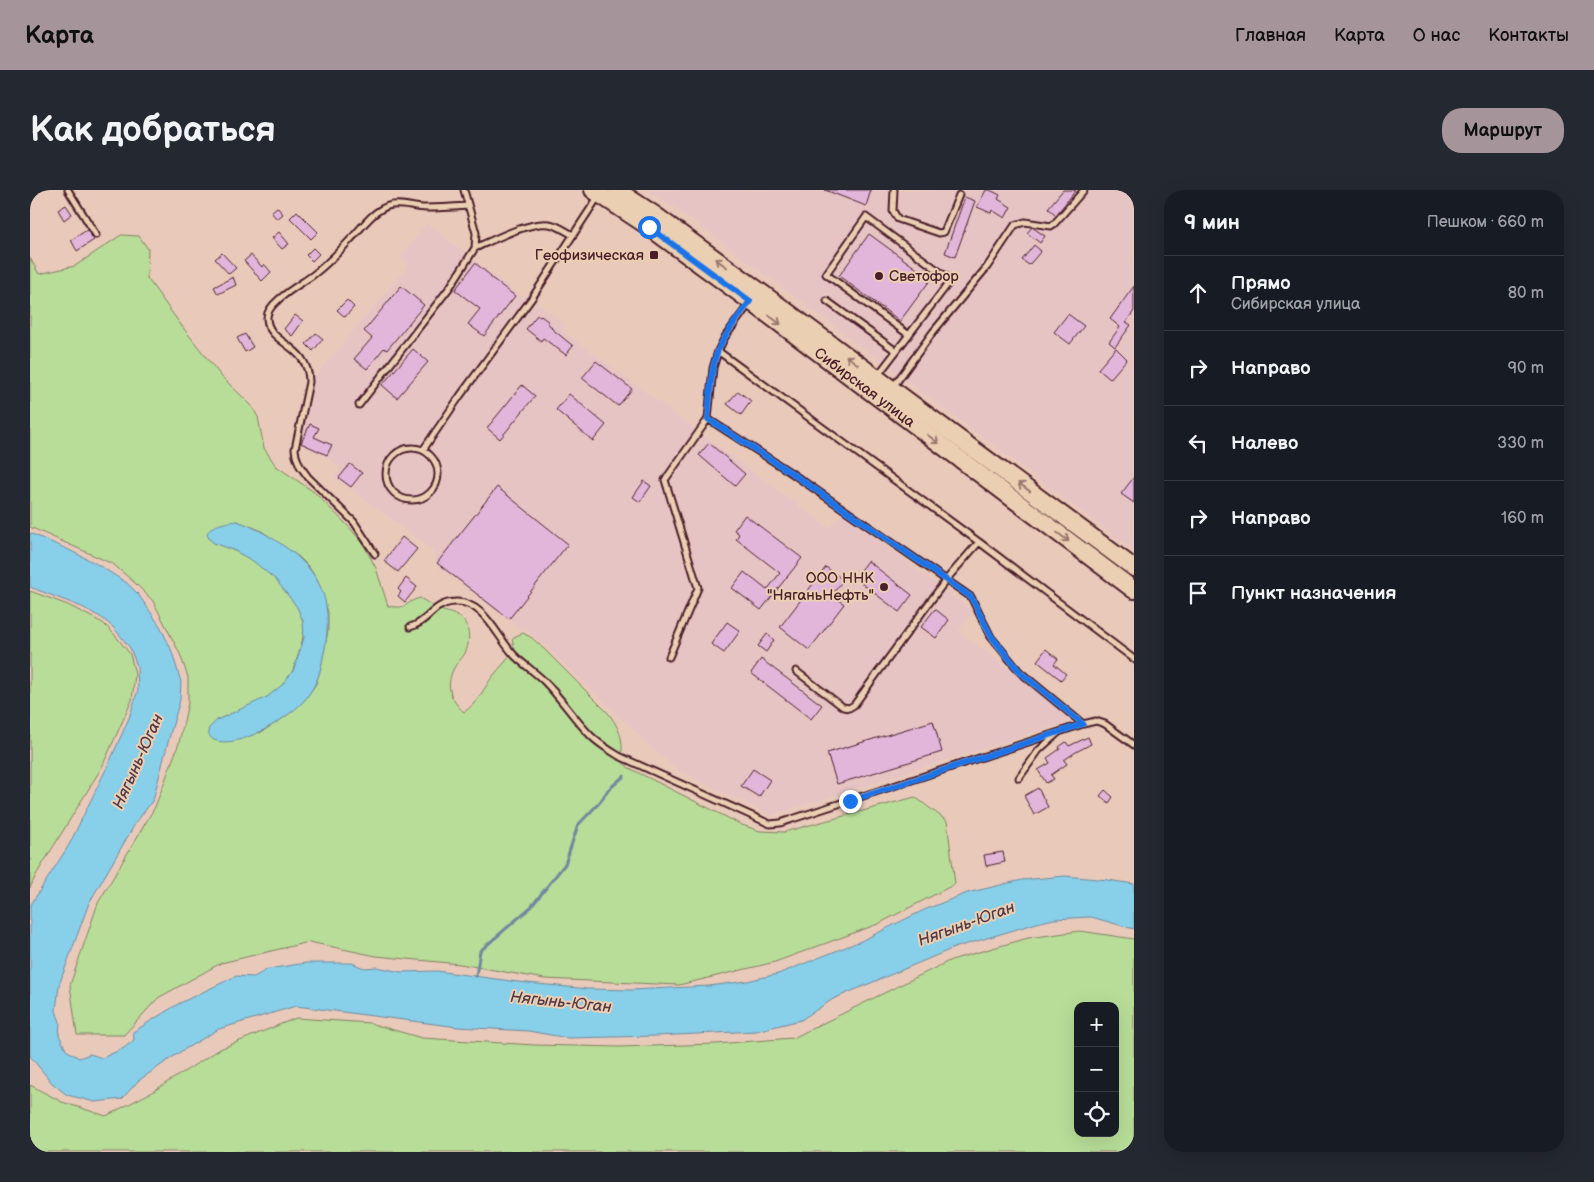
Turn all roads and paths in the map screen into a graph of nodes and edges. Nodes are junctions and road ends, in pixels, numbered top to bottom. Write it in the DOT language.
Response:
graph roads {
  1 [pos="68,190"];
  2 [pos="464,190"];
  3 [pos="618,190"];
  4 [pos="894,190"];
  5 [pos="1084,190"];
  6 [pos="596,192"];
  7 [pos="959,195"];
  8 [pos="468,206"];
  9 [pos="96,235"];
  10 [pos="573,235"];
  11 [pos="475,248"];
  12 [pos="750,301"];
  13 [pos="827,301"];
  14 [pos="909,335"];
  15 [pos="718,351"];
  16 [pos="896,351"];
  17 [pos="876,378"];
  18 [pos="891,389"];
  19 [pos="359,405"];
  20 [pos="708,419"];
  21 [pos="423,450"];
  22 [pos="979,542"];
  23 [pos="1098,542"];
  24 [pos="375,554"];
  25 [pos="1087,555"];
  26 [pos="1134,568"];
  27 [pos="946,580"];
  28 [pos="1134,590"];
  29 [pos="410,627"];
  30 [pos="669,657"];
  31 [pos="1134,659"];
  32 [pos="796,671"];
  33 [pos="1083,724"];
  34 [pos="1059,732"];
  35 [pos="1134,745"];
  36 [pos="1019,778"];
  1 -- 9 [label="lane"];
  2 -- 8 [label="lane"];
  17 -- 3 [label="main road, Сибирская улица, one-way"];
  4 -- 7 [label="lane"];
  5 -- 18 [label="lane"];
  6 -- 10 [label="lane"];
  6 -- 12 [label="main road, Сибирская улица"];
  8 -- 11 [label="lane"];
  8 -- 24 [label="lane"];
  10 -- 11 [label="lane"];
  10 -- 21 [label="lane"];
  11 -- 19 [label="lane"];
  12 -- 15 [label="lane"];
  12 -- 25 [label="main road, Сибирская улица, one-way"];
  13 -- 16 [label="lane"];
  14 -- 14 [label="lane"];
  14 -- 16 [label="lane"];
  15 -- 20 [label="lane"];
  15 -- 22 [label="lane"];
  16 -- 17 [label="lane"];
  17 -- 18 [label="main road, Сибирская улица"];
  23 -- 18 [label="main road, Сибирская улица, one-way"];
  20 -- 27 [label="lane"];
  20 -- 30 [label="lane"];
  21 -- 21 [label="lane"];
  22 -- 27 [label="lane"];
  22 -- 31 [label="lane"];
  23 -- 25 [label="main road"];
  23 -- 26 [label="main road, Сибирская улица"];
  25 -- 28 [label="main road, Сибирская улица"];
  27 -- 32 [label="lane"];
  27 -- 33 [label="lane"];
  29 -- 34 [label="lane"];
  33 -- 34 [label="lane"];
  33 -- 35 [label="lane"];
  34 -- 36 [label="lane"];
}
